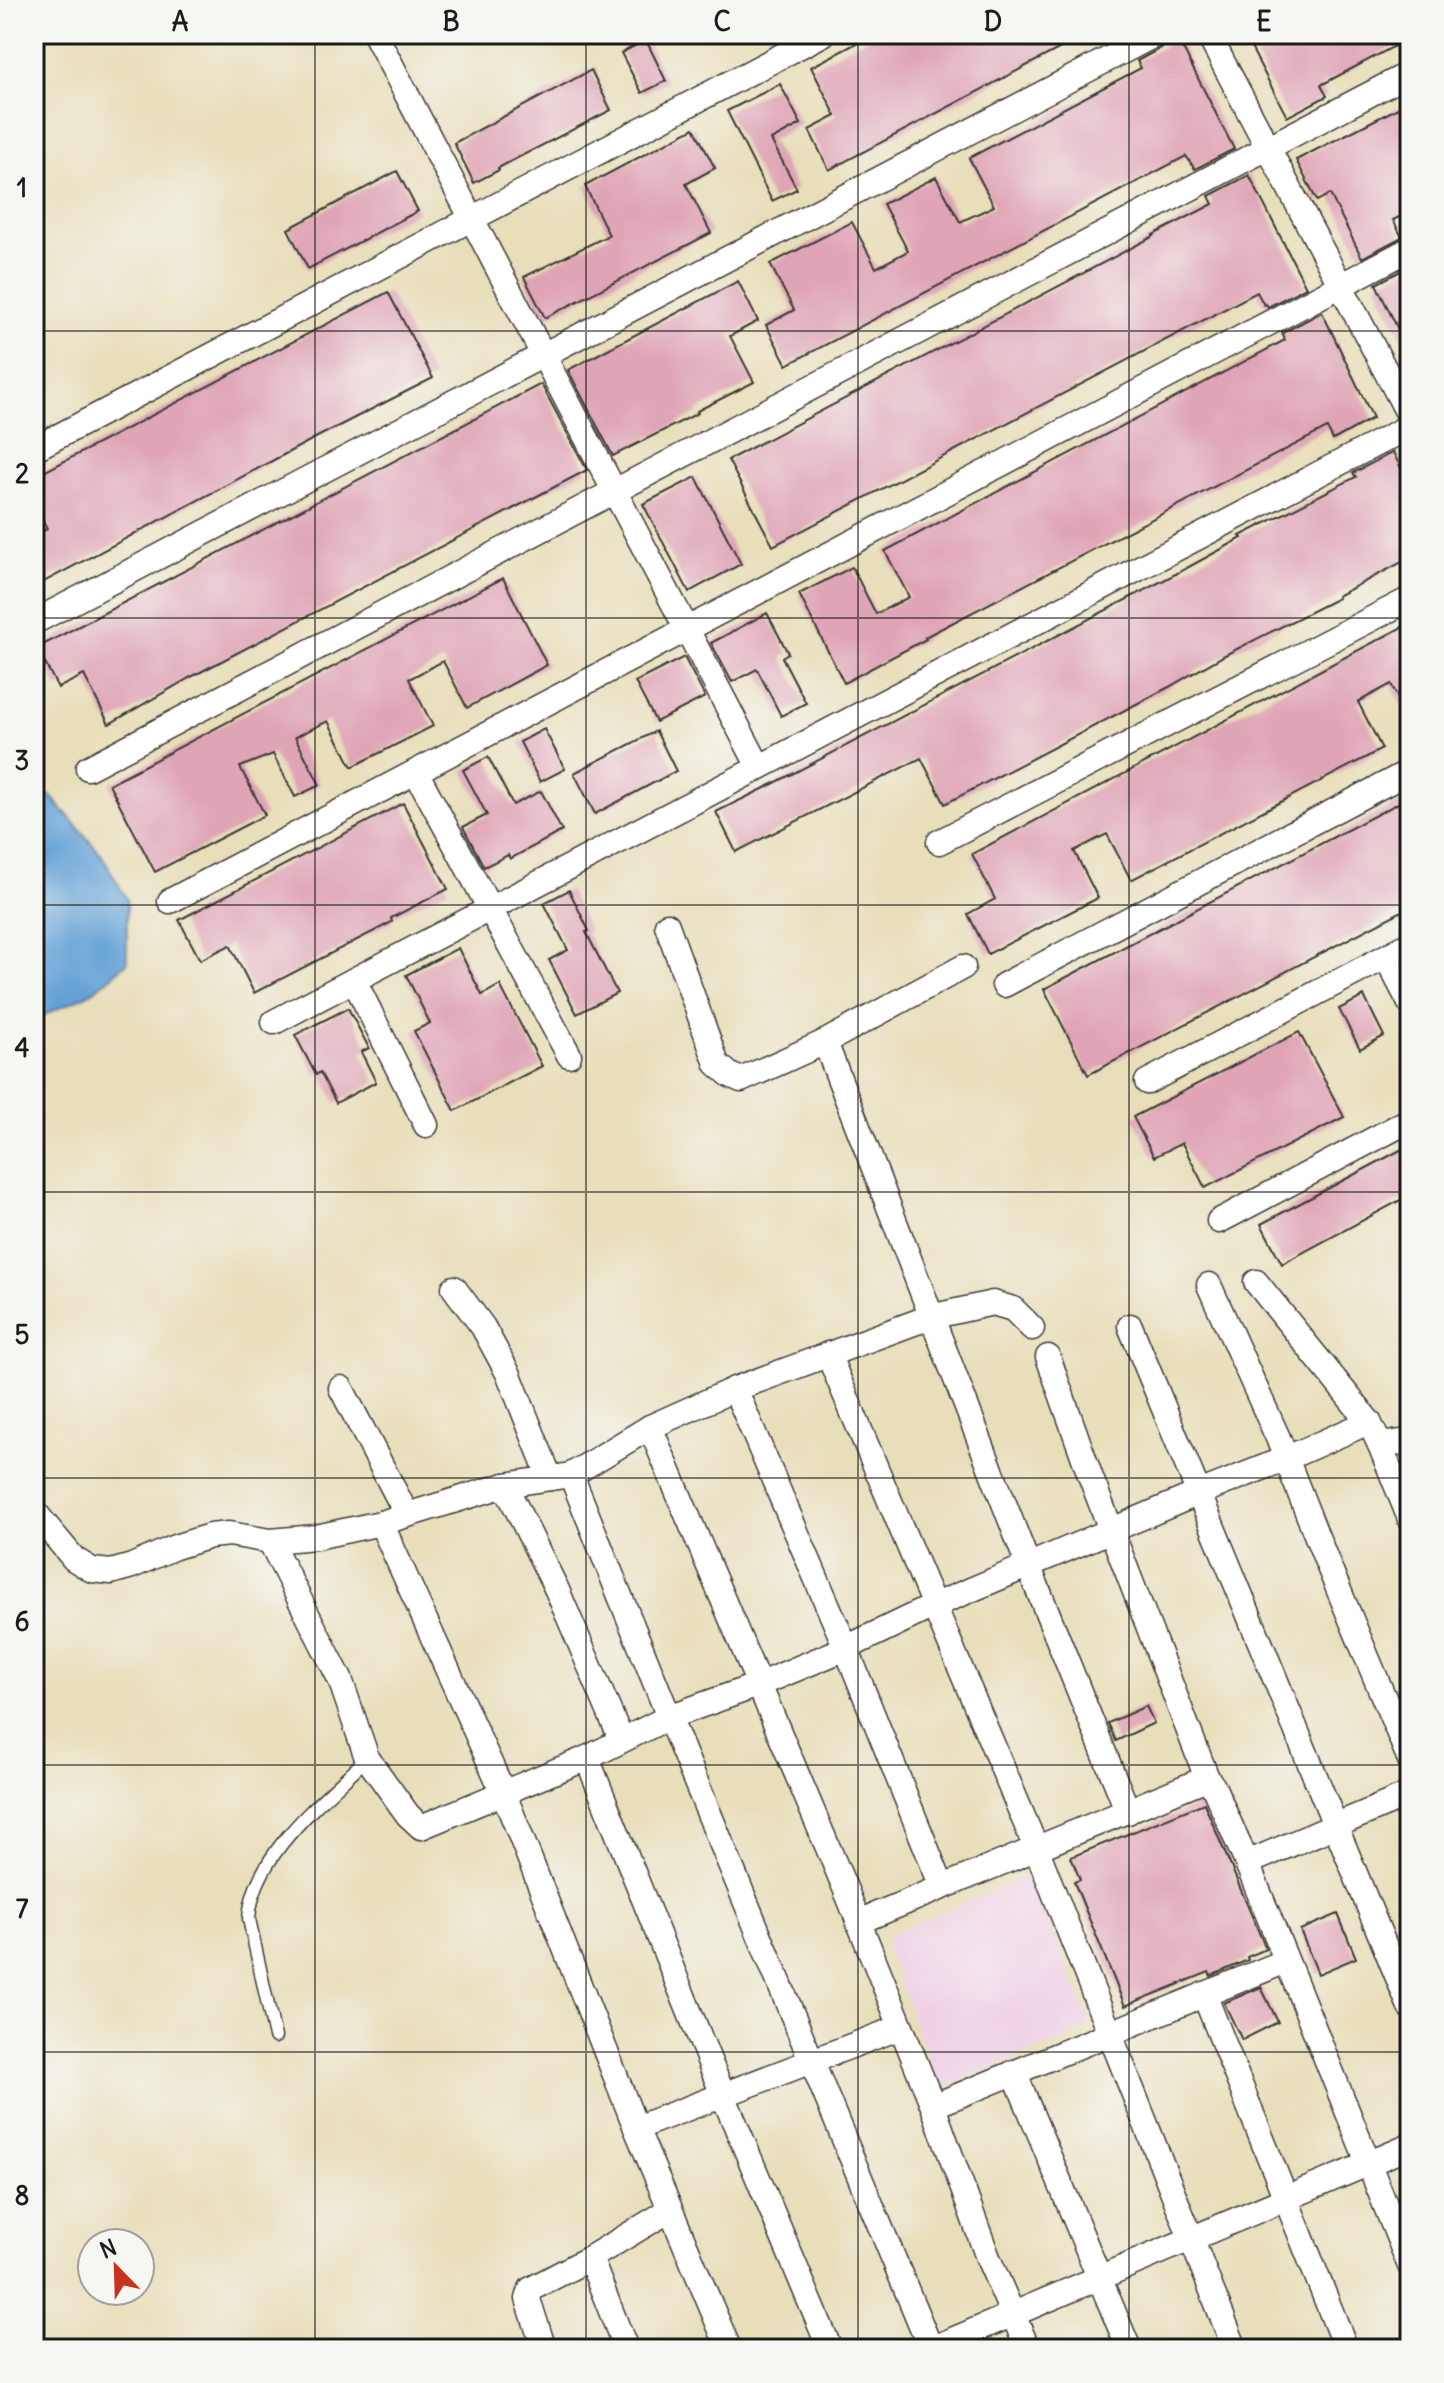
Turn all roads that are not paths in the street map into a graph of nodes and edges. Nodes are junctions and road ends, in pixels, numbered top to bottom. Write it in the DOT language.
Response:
graph roads {
  1 [pos="375,34"];
  2 [pos="823,34"];
  3 [pos="1156,34"];
  4 [pos="1208,34"];
  5 [pos="1410,73"];
  6 [pos="1268,147"];
  7 [pos="472,218"];
  8 [pos="1410,249"];
  9 [pos="1341,286"];
  10 [pos="544,355"];
  11 [pos="1410,417"];
  12 [pos="1410,426"];
  13 [pos="34,449"];
  14 [pos="615,491"];
  15 [pos="1410,599"];
  16 [pos="34,622"];
  17 [pos="688,629"];
  18 [pos="759,767"];
  19 [pos="88,768"];
  20 [pos="1410,771"];
  21 [pos="416,772"];
  22 [pos="939,842"];
  23 [pos="170,901"];
  24 [pos="490,909"];
  25 [pos="667,925"];
  26 [pos="1410,944"];
  27 [pos="1386,957"];
  28 [pos="963,967"];
  29 [pos="354,980"];
  30 [pos="1004,985"];
  31 [pos="1410,1003"];
  32 [pos="274,1022"];
  33 [pos="825,1042"];
  34 [pos="569,1055"];
  35 [pos="1147,1082"];
  36 [pos="1410,1120"];
  37 [pos="426,1125"];
  38 [pos="1219,1221"];
  39 [pos="1256,1282"];
  40 [pos="1209,1285"];
  41 [pos="454,1288"];
  42 [pos="930,1317"];
  43 [pos="1130,1326"];
  44 [pos="1032,1328"];
  45 [pos="828,1354"];
  46 [pos="1048,1357"];
  47 [pos="341,1388"];
  48 [pos="735,1389"];
  49 [pos="1369,1422"];
  50 [pos="650,1427"];
  51 [pos="1410,1441"];
  52 [pos="1380,1445"];
  53 [pos="1287,1458"];
  54 [pos="560,1476"];
  55 [pos="505,1485"];
  56 [pos="1199,1493"];
  57 [pos="34,1511"];
  58 [pos="407,1515"];
  59 [pos="1410,1519"];
  60 [pos="381,1523"];
  61 [pos="1112,1531"];
  62 [pos="270,1541"];
  63 [pos="1028,1565"];
  64 [pos="933,1606"];
  65 [pos="846,1648"];
  66 [pos="758,1685"];
  67 [pos="669,1717"];
  68 [pos="621,1739"];
  69 [pos="367,1758"];
  70 [pos="587,1758"];
  71 [pos="1410,1760"];
  72 [pos="1207,1778"];
  73 [pos="504,1794"];
  74 [pos="1410,1794"];
  75 [pos="1128,1812"];
  76 [pos="1336,1826"];
  77 [pos="1037,1850"];
  78 [pos="1247,1863"];
  79 [pos="942,1887"];
  80 [pos="858,1922"];
  81 [pos="1286,1961"];
  82 [pos="1204,1994"];
  83 [pos="1410,2007"];
  84 [pos="901,2027"];
  85 [pos="1110,2033"];
  86 [pos="275,2037"];
  87 [pos="813,2061"];
  88 [pos="1014,2072"];
  89 [pos="723,2095"];
  90 [pos="931,2101"];
  91 [pos="636,2128"];
  92 [pos="1410,2146"];
  93 [pos="1368,2164"];
  94 [pos="1286,2199"];
  95 [pos="670,2210"];
  96 [pos="1191,2239"];
  97 [pos="590,2258"];
  98 [pos="1410,2266"];
  99 [pos="1099,2277"];
  100 [pos="1013,2315"];
  101 [pos="544,2349"];
  102 [pos="626,2349"];
  103 [pos="729,2349"];
  104 [pos="830,2349"];
  105 [pos="931,2349"];
  106 [pos="1028,2349"];
  107 [pos="1129,2349"];
  108 [pos="1235,2349"];
  109 [pos="1346,2349"];
  1 -- 7 [label="street"];
  2 -- 7 [label="street"];
  3 -- 10 [label="street"];
  4 -- 6 [label="street"];
  5 -- 6 [label="street"];
  6 -- 9 [label="street"];
  6 -- 14 [label="street"];
  7 -- 10 [label="street"];
  7 -- 13 [label="street"];
  8 -- 9 [label="street"];
  9 -- 11 [label="street"];
  9 -- 17 [label="street"];
  10 -- 14 [label="street"];
  10 -- 16 [label="street"];
  12 -- 18 [label="street"];
  14 -- 17 [label="street"];
  14 -- 19 [label="street"];
  15 -- 22 [label="street"];
  17 -- 18 [label="street"];
  17 -- 21 [label="street"];
  18 -- 24 [label="street"];
  20 -- 30 [label="street"];
  21 -- 23 [label="street"];
  21 -- 24 [label="street"];
  24 -- 29 [label="street"];
  24 -- 34 [label="street"];
  25 -- 33 [label="street"];
  26 -- 27 [label="street"];
  27 -- 31 [label="street"];
  27 -- 35 [label="street"];
  28 -- 33 [label="street"];
  29 -- 32 [label="street"];
  29 -- 37 [label="street"];
  33 -- 42 [label="street"];
  36 -- 38 [label="street"];
  39 -- 49 [label="street"];
  40 -- 53 [label="street"];
  41 -- 54 [label="street"];
  42 -- 44 [label="street"];
  42 -- 45 [label="street"];
  42 -- 63 [label="street"];
  43 -- 56 [label="street"];
  45 -- 48 [label="street"];
  45 -- 64 [label="street"];
  46 -- 61 [label="street"];
  47 -- 58 [label="street"];
  48 -- 50 [label="street"];
  48 -- 65 [label="street"];
  49 -- 52 [label="street"];
  49 -- 53 [label="street"];
  50 -- 54 [label="street"];
  50 -- 66 [label="street"];
  51 -- 52 [label="street"];
  52 -- 59 [label="street"];
  53 -- 56 [label="street"];
  53 -- 71 [label="street"];
  54 -- 55 [label="street"];
  54 -- 67 [label="street"];
  55 -- 58 [label="street"];
  55 -- 68 [label="street"];
  56 -- 61 [label="street"];
  56 -- 76 [label="street"];
  57 -- 62 [label="street"];
  58 -- 60 [label="street"];
  60 -- 62 [label="street"];
  60 -- 73 [label="street"];
  61 -- 63 [label="street"];
  61 -- 72 [label="street"];
  62 -- 69 [label="street"];
  63 -- 64 [label="street"];
  63 -- 75 [label="street"];
  64 -- 65 [label="street"];
  64 -- 77 [label="street"];
  65 -- 66 [label="street"];
  65 -- 79 [label="street"];
  66 -- 67 [label="street"];
  66 -- 80 [label="street"];
  67 -- 68 [label="street"];
  67 -- 87 [label="street"];
  68 -- 70 [label="street"];
  69 -- 73 [label="street"];
  69 -- 86 [label="lane"];
  70 -- 73 [label="street"];
  70 -- 89 [label="street"];
  72 -- 75 [label="street"];
  72 -- 78 [label="street"];
  73 -- 91 [label="street"];
  74 -- 76 [label="street"];
  75 -- 77 [label="street"];
  76 -- 78 [label="street"];
  76 -- 83 [label="street"];
  77 -- 79 [label="street"];
  77 -- 85 [label="street"];
  78 -- 81 [label="street"];
  79 -- 80 [label="street"];
  80 -- 84 [label="street"];
  81 -- 82 [label="street"];
  81 -- 93 [label="street"];
  82 -- 85 [label="street"];
  82 -- 94 [label="street"];
  84 -- 87 [label="street"];
  84 -- 90 [label="street"];
  85 -- 88 [label="street"];
  85 -- 96 [label="street"];
  87 -- 89 [label="street"];
  87 -- 105 [label="street"];
  88 -- 90 [label="street"];
  88 -- 99 [label="street"];
  89 -- 91 [label="street"];
  89 -- 104 [label="street"];
  90 -- 100 [label="street"];
  91 -- 95 [label="street"];
  92 -- 93 [label="street"];
  93 -- 94 [label="street"];
  93 -- 98 [label="street"];
  94 -- 96 [label="street"];
  94 -- 109 [label="street"];
  95 -- 97 [label="street"];
  95 -- 103 [label="street"];
  96 -- 99 [label="street"];
  96 -- 108 [label="street"];
  97 -- 101 [label="street"];
  97 -- 102 [label="street"];
  99 -- 100 [label="street"];
  99 -- 107 [label="street"];
  100 -- 105 [label="street"];
  100 -- 106 [label="street"];
}
